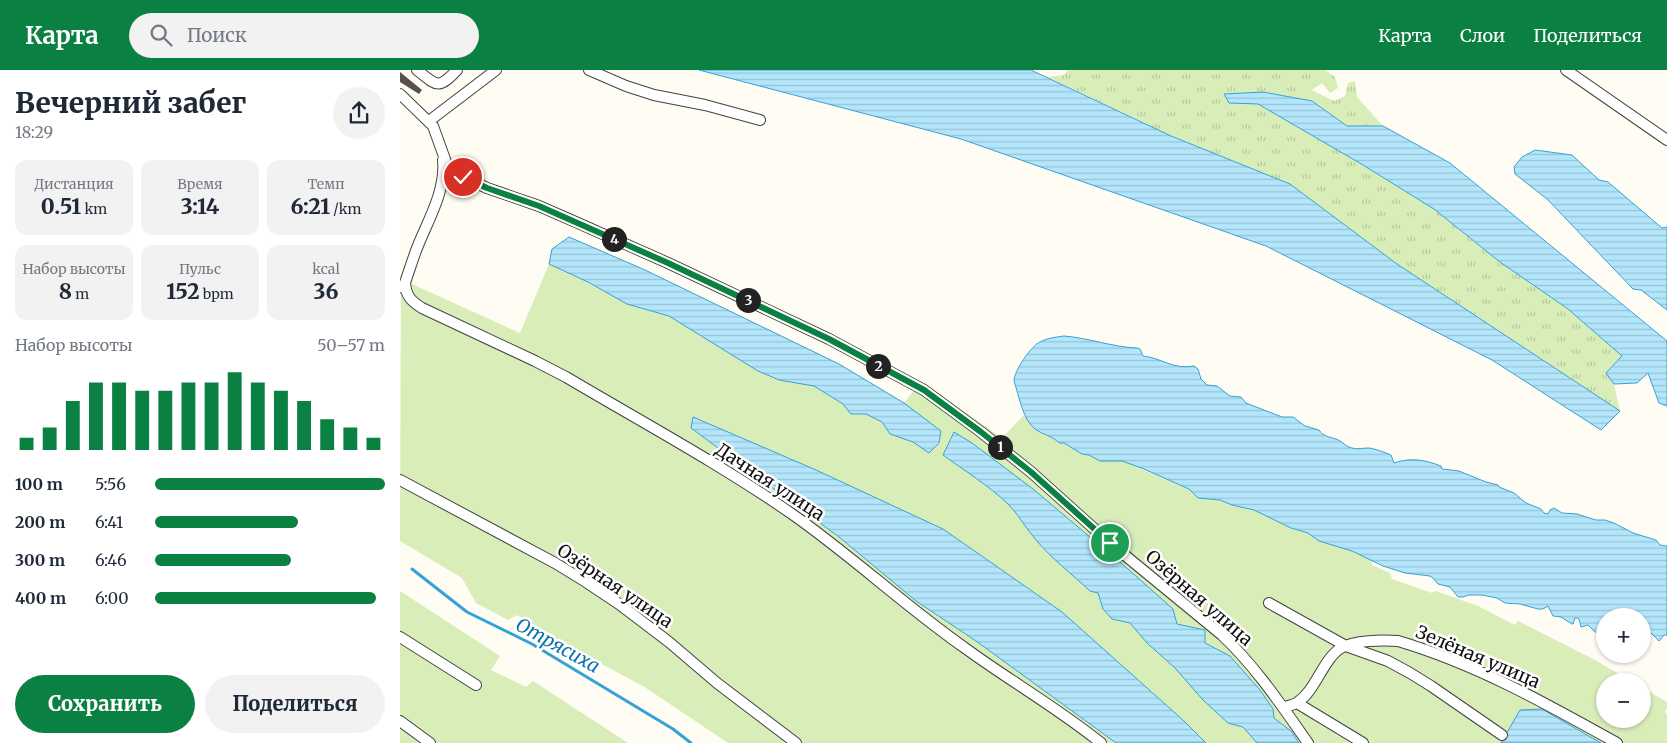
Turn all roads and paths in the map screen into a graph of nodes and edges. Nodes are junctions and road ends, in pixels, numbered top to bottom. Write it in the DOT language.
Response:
graph roads {
  1 [pos="418,70"];
  2 [pos="456,70"];
  3 [pos="496,70"];
  4 [pos="589,70"];
  5 [pos="1566,70"];
  6 [pos="400,94"];
  7 [pos="760,120"];
  8 [pos="429,121"];
  9 [pos="1667,140"];
  10 [pos="443,156"];
  11 [pos="405,283"];
  12 [pos="400,295"];
  13 [pos="400,480"];
  14 [pos="1269,603"];
  15 [pos="400,637"];
  16 [pos="1346,646"];
  17 [pos="476,685"];
  18 [pos="1297,703"];
  19 [pos="1284,707"];
  20 [pos="400,721"];
  21 [pos="1502,735"];
  22 [pos="430,743"];
  23 [pos="796,743"];
  24 [pos="1101,743"];
  25 [pos="1308,743"];
  26 [pos="1364,743"];
  27 [pos="1617,743"];
  1 -- 2 [label="street"];
  3 -- 8 [label="street"];
  4 -- 7 [label="street"];
  5 -- 9 [label="street"];
  6 -- 8 [label="street"];
  8 -- 10 [label="street"];
  10 -- 11 [label="street"];
  10 -- 19 [label="street, Озёрная улица"];
  11 -- 12 [label="street"];
  11 -- 24 [label="street, Дачная улица"];
  13 -- 23 [label="street, Озёрная улица"];
  14 -- 16 [label="street"];
  15 -- 17 [label="street"];
  16 -- 18 [label="street"];
  16 -- 21 [label="street"];
  16 -- 27 [label="street, Зелёная улица"];
  18 -- 19 [label="street"];
  18 -- 26 [label="street"];
  19 -- 25 [label="street, Озёрная улица"];
  20 -- 22 [label="street"];
}
